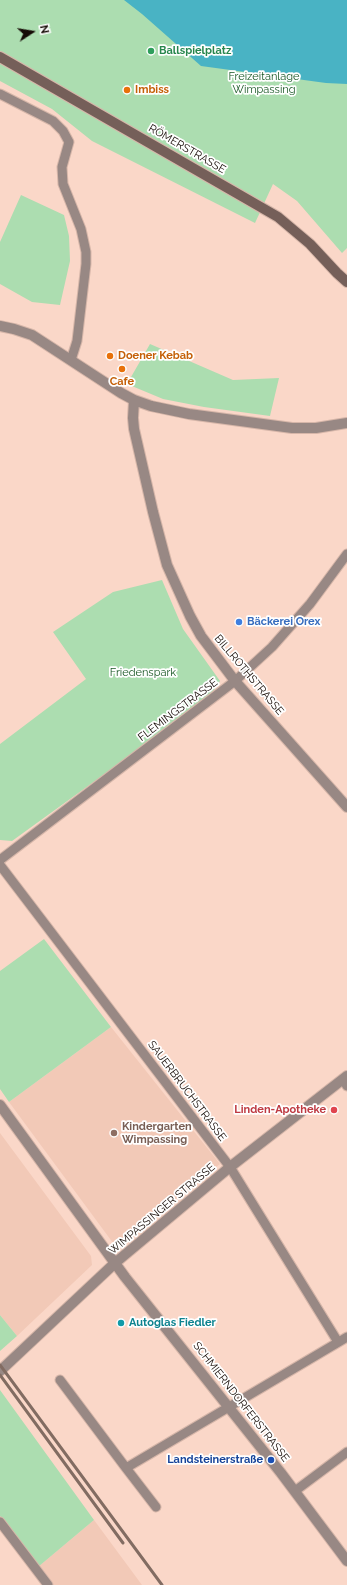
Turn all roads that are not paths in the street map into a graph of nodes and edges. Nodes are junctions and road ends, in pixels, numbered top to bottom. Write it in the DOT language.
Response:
graph roads {
  1 [pos="0,57"];
  2 [pos="0,94"];
  3 [pos="347,282"];
  4 [pos="0,326"];
  5 [pos="71,360"];
  6 [pos="134,400"];
  7 [pos="347,423"];
  8 [pos="347,554"];
  9 [pos="235,681"];
  10 [pos="347,807"];
  11 [pos="0,860"];
  12 [pos="0,865"];
  13 [pos="346,1080"];
  14 [pos="0,1105"];
  15 [pos="230,1167"];
  16 [pos="115,1263"];
  17 [pos="347,1337"];
  18 [pos="338,1342"];
  19 [pos="0,1371"];
  20 [pos="60,1380"];
  21 [pos="230,1407"];
  22 [pos="347,1452"];
  23 [pos="126,1468"];
  24 [pos="295,1491"];
  25 [pos="156,1507"];
  26 [pos="0,1522"];
  27 [pos="347,1561"];
  28 [pos="48,1585"];
  1 -- 3 [label="main road, RÖMERSTRASSE"];
  2 -- 5 [label="street"];
  4 -- 5 [label="street"];
  5 -- 6 [label="street"];
  6 -- 7 [label="street"];
  6 -- 9 [label="street, BILLROTHSTRASSE"];
  8 -- 9 [label="street, FLEMINGSTRASSE"];
  9 -- 10 [label="street, BILLROTHSTRASSE"];
  9 -- 11 [label="street, FLEMINGSTRASSE"];
  12 -- 15 [label="street, SAUERBRUCHSTRASSE"];
  13 -- 15 [label="street, WIMPASSINGER STRASSE"];
  14 -- 16 [label="street, SCHMIERNDORFERSTRASSE"];
  15 -- 16 [label="street, WIMPASSINGER STRASSE"];
  15 -- 18 [label="street, SAUERBRUCHSTRASSE"];
  16 -- 19 [label="street, WIMPASSINGER STRASSE"];
  16 -- 21 [label="street, SCHMIERNDORFERSTRASSE"];
  17 -- 18 [label="street"];
  18 -- 21 [label="street"];
  20 -- 23 [label="street"];
  21 -- 23 [label="street"];
  21 -- 24 [label="street, SCHMIERNDORFERSTRASSE"];
  22 -- 24 [label="street"];
  23 -- 25 [label="street"];
  24 -- 27 [label="street, SCHMIERNDORFERSTRASSE"];
  26 -- 28 [label="street"];
}
